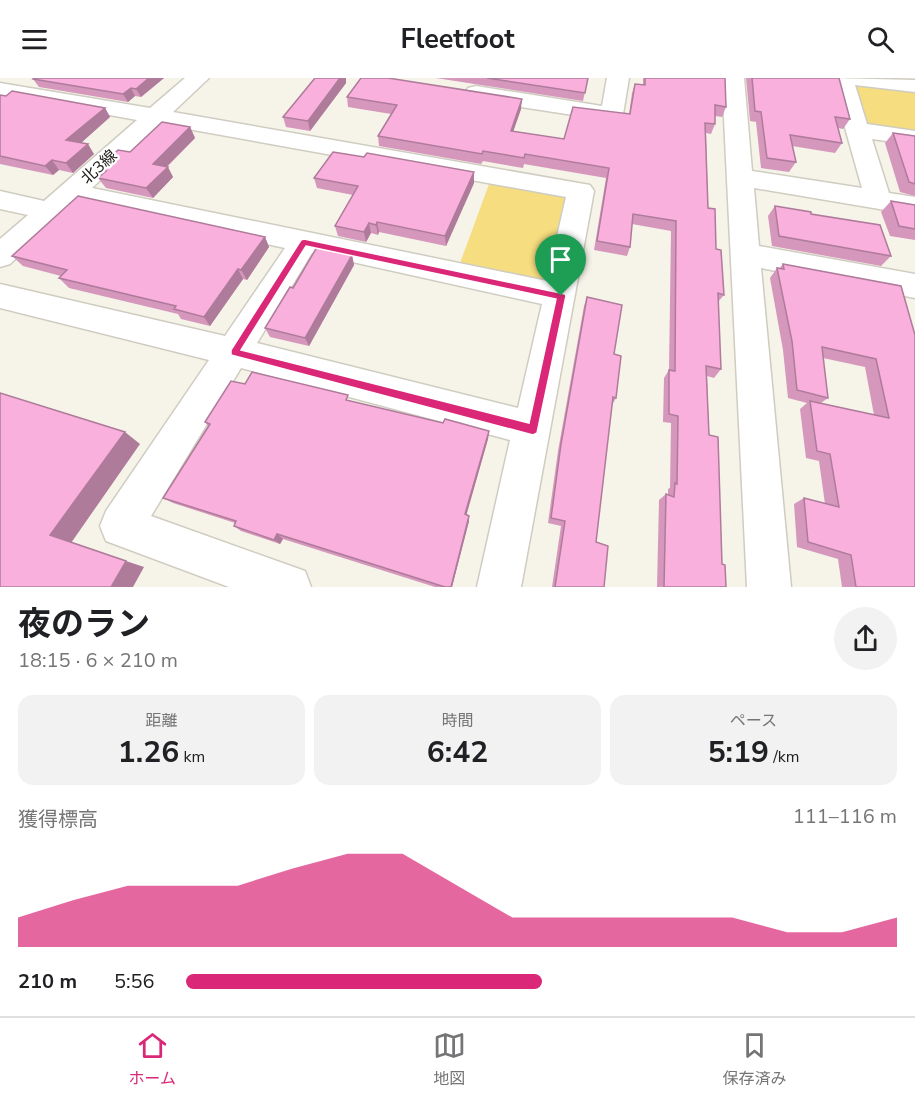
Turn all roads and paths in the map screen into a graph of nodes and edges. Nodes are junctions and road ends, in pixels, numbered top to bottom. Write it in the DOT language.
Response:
graph roads {
  1 [pos="198,78"];
  2 [pos="618,78"];
  3 [pos="733,78"];
  4 [pos="842,78"];
  5 [pos="852,78"];
  6 [pos="915,86"];
  7 [pos="0,89"];
  8 [pos="461,91"];
  9 [pos="154,117"];
  10 [pos="858,130"];
  11 [pos="915,138"];
  12 [pos="740,177"];
  13 [pos="71,192"];
  14 [pos="878,199"];
  15 [pos="0,200"];
  16 [pos="915,206"];
  17 [pos="50,211"];
  18 [pos="304,242"];
  19 [pos="746,254"];
  20 [pos="0,256"];
  21 [pos="915,286"];
  22 [pos="0,296"];
  23 [pos="561,296"];
  24 [pos="234,352"];
  25 [pos="533,429"];
  26 [pos="289,587"];
  27 [pos="499,587"];
  28 [pos="769,587"];
  1 -- 9 [label="street, 北3線"];
  2 -- 8 [label="street"];
  3 -- 12 [label="street"];
  4 -- 10 [label="street"];
  5 -- 6 [label="street"];
  7 -- 9 [label="street"];
  9 -- 13 [label="street, 北3線"];
  9 -- 23 [label="street"];
  10 -- 11 [label="street"];
  10 -- 14 [label="street"];
  12 -- 14 [label="street"];
  12 -- 19 [label="street"];
  13 -- 17 [label="street, 北3線"];
  13 -- 18 [label="street"];
  14 -- 16 [label="street"];
  15 -- 17 [label="street"];
  17 -- 20 [label="street, 北3線"];
  18 -- 23 [label="street"];
  18 -- 24 [label="street"];
  19 -- 21 [label="street"];
  19 -- 28 [label="street"];
  22 -- 24 [label="street"];
  23 -- 25 [label="street"];
  24 -- 25 [label="street"];
  24 -- 26 [label="street"];
  25 -- 27 [label="street"];
}
